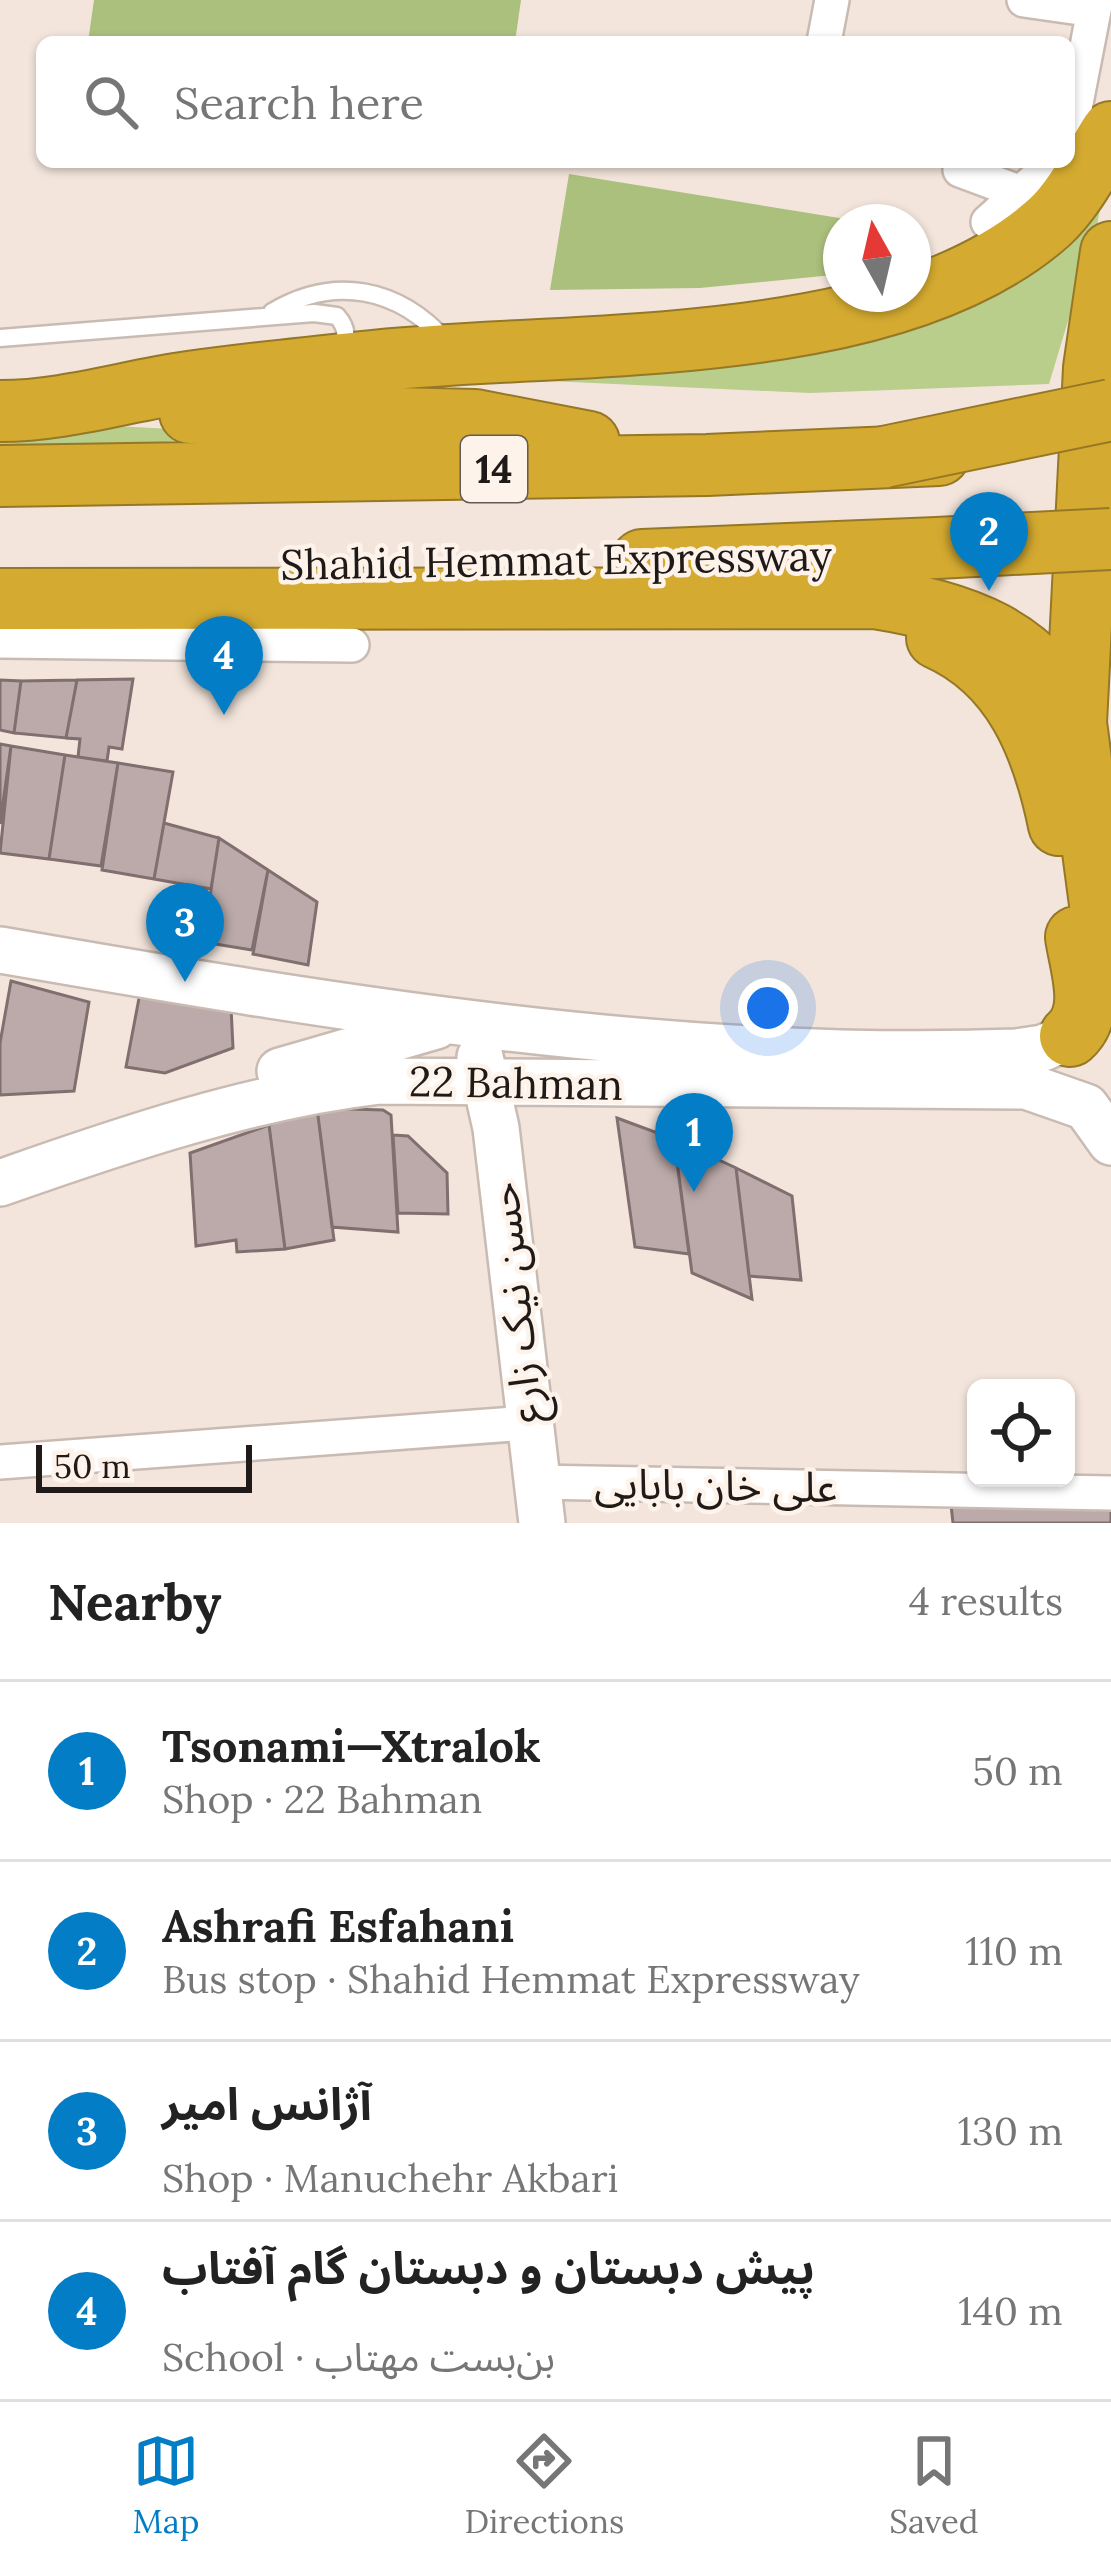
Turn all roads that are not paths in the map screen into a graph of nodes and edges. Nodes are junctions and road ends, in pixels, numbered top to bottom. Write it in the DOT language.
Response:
graph roads {
  1 [pos="832,0"];
  2 [pos="1024,0"];
  3 [pos="1095,5"];
  4 [pos="825,36"];
  5 [pos="1075,108"];
  6 [pos="1111,132"];
  7 [pos="1049,168"];
  8 [pos="960,170"];
  9 [pos="1024,194"];
  10 [pos="988,222"];
  11 [pos="1111,252"];
  12 [pos="266,316"];
  13 [pos="0,338"];
  14 [pos="456,351"];
  15 [pos="325,366"];
  16 [pos="1111,410"];
  17 [pos="16,411"];
  18 [pos="1111,448"];
  19 [pos="884,457"];
  20 [pos="707,465"];
  21 [pos="0,476"];
  22 [pos="1109,548"];
  23 [pos="524,562"];
  24 [pos="0,570"];
  25 [pos="0,599"];
  26 [pos="779,601"];
  27 [pos="359,621"];
  28 [pos="0,641"];
  29 [pos="1076,724"];
  30 [pos="0,950"];
  31 [pos="1111,987"];
  32 [pos="458,1020"];
  33 [pos="1070,1036"];
  34 [pos="485,1083"];
  35 [pos="124,1139"];
  36 [pos="1111,1142"];
  37 [pos="0,1183"];
  38 [pos="528,1423"];
  39 [pos="0,1462"];
  40 [pos="1111,1493"];
  41 [pos="539,1503"];
  1 -- 4 [label="street"];
  2 -- 3 [label="street"];
  3 -- 5 [label="street"];
  6 -- 14 [label="highway"];
  7 -- 9 [label="street"];
  8 -- 9 [label="street"];
  9 -- 10 [label="street"];
  11 -- 29 [label="highway"];
  12 -- 13 [label="lane"];
  12 -- 14 [label="lane"];
  12 -- 15 [label="lane"];
  14 -- 15 [label="highway"];
  15 -- 17 [label="highway"];
  16 -- 19 [label="highway, bridge"];
  17 -- 20 [label="highway"];
  18 -- 19 [label="highway, 14"];
  19 -- 20 [label="highway, 14"];
  20 -- 21 [label="highway, 14"];
  22 -- 23 [label="highway, Shahid Hemmat Expressway / 14, bridge"];
  23 -- 24 [label="highway, Shahid Hemmat Expressway / 14"];
  23 -- 27 [label="highway"];
  25 -- 27 [label="highway"];
  26 -- 27 [label="highway"];
  26 -- 29 [label="highway"];
  26 -- 33 [label="highway"];
  27 -- 28 [label="street"];
  29 -- 31 [label="highway"];
  30 -- 32 [label="main road"];
  32 -- 33 [label="main road, 22 Bahman"];
  32 -- 34 [label="main road, حسن نیک زارع"];
  32 -- 35 [label="main road, 22 Bahman"];
  34 -- 35 [label="main road, 22 Bahman"];
  34 -- 36 [label="main road, 22 Bahman"];
  34 -- 38 [label="main road, حسن نیک زارع"];
  35 -- 37 [label="main road, 22 Bahman"];
  38 -- 39 [label="street"];
  38 -- 41 [label="main road, حسن نیک زارع"];
  40 -- 41 [label="street, علی خان بابایی"];
}
